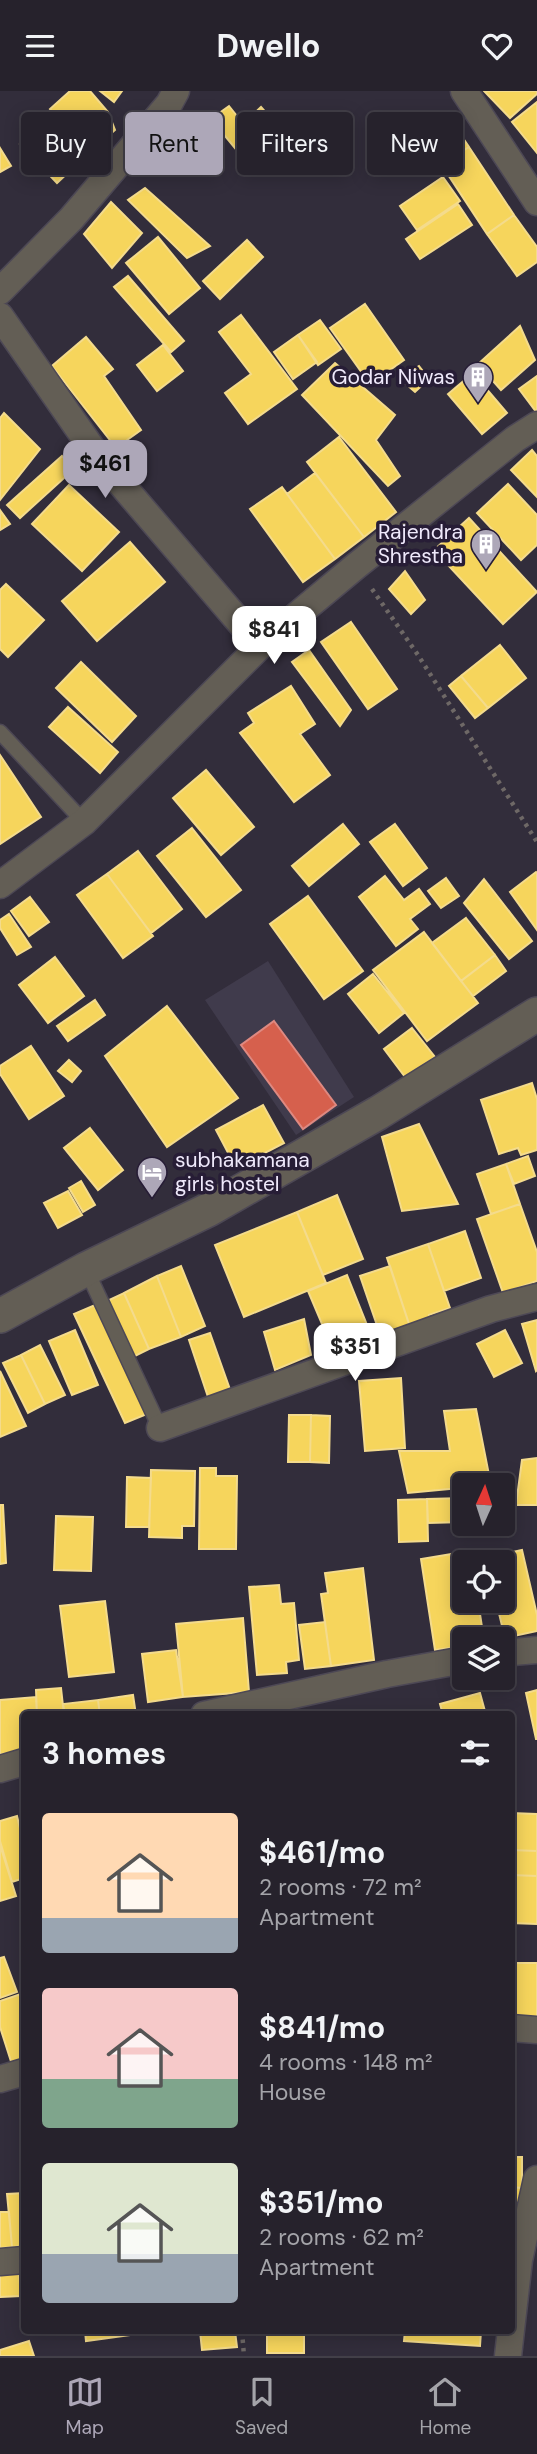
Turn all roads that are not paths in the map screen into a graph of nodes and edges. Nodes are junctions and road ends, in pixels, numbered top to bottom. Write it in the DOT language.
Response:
graph roads {
  1 [pos="176,91"];
  2 [pos="464,91"];
  3 [pos="537,202"];
  4 [pos="0,291"];
  5 [pos="0,316"];
  6 [pos="537,425"];
  7 [pos="260,646"];
  8 [pos="0,732"];
  9 [pos="84,822"];
  10 [pos="0,885"];
  11 [pos="537,1014"];
  12 [pos="86,1269"];
  13 [pos="537,1297"];
  14 [pos="0,1316"];
  15 [pos="160,1428"];
  16 [pos="537,1650"];
  17 [pos="515,1652"];
  18 [pos="452,1662"];
  19 [pos="222,1711"];
  20 [pos="21,1763"];
  21 [pos="0,1769"];
  22 [pos="515,2028"];
  23 [pos="537,2030"];
  24 [pos="21,2073"];
  25 [pos="0,2079"];
  26 [pos="537,2179"];
  27 [pos="21,2260"];
  28 [pos="0,2262"];
  29 [pos="522,2262"];
  30 [pos="515,2309"];
  31 [pos="511,2334"];
  32 [pos="508,2356"];
  1 -- 4 [label="street"];
  2 -- 3 [label="street"];
  5 -- 7 [label="street"];
  6 -- 7 [label="street"];
  7 -- 9 [label="street"];
  8 -- 9 [label="lane"];
  9 -- 10 [label="street"];
  11 -- 12 [label="street"];
  12 -- 14 [label="street"];
  12 -- 15 [label="lane"];
  13 -- 15 [label="street"];
  16 -- 17 [label="street"];
  18 -- 19 [label="street"];
  20 -- 21 [label="street"];
  22 -- 23 [label="street"];
  24 -- 25 [label="street"];
  26 -- 29 [label="street"];
  27 -- 28 [label="street"];
  29 -- 30 [label="street"];
  31 -- 32 [label="street"];
}
